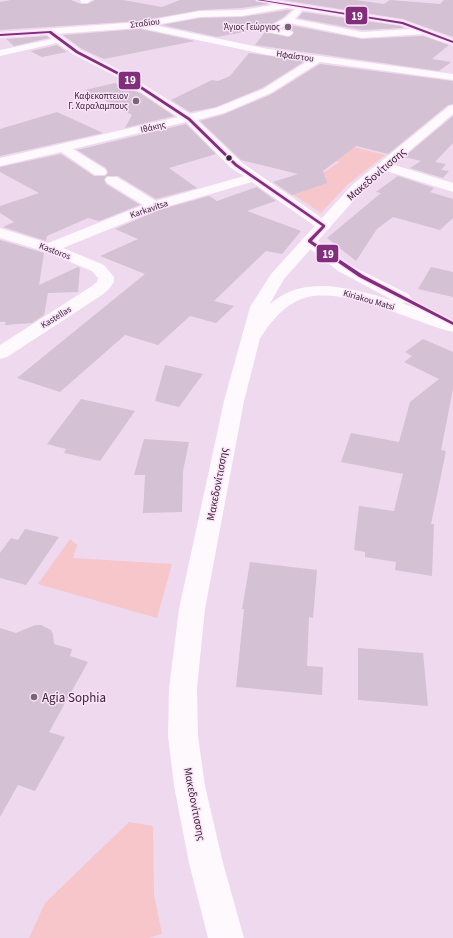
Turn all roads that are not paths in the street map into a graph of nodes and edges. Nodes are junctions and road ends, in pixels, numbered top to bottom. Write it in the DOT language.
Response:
graph roads {
  1 [pos="258,0"];
  2 [pos="288,5"];
  3 [pos="302,7"];
  4 [pos="288,20"];
  5 [pos="303,24"];
  6 [pos="139,25"];
  7 [pos="441,29"];
  8 [pos="426,31"];
  9 [pos="50,32"];
  10 [pos="288,33"];
  11 [pos="0,35"];
  12 [pos="59,40"];
  13 [pos="453,42"];
  14 [pos="268,52"];
  15 [pos="0,53"];
  16 [pos="318,59"];
  17 [pos="453,77"];
  18 [pos="453,109"];
  19 [pos="189,119"];
  20 [pos="62,148"];
  21 [pos="0,162"];
  22 [pos="385,166"];
  23 [pos="100,172"];
  24 [pos="253,178"];
  25 [pos="112,180"];
  26 [pos="453,188"];
  27 [pos="154,206"];
  28 [pos="324,226"];
  29 [pos="0,233"];
  30 [pos="309,241"];
  31 [pos="49,248"];
  32 [pos="106,277"];
  33 [pos="453,324"];
  34 [pos="453,327"];
  35 [pos="252,336"];
  36 [pos="0,353"];
  37 [pos="226,938"];
  1 -- 2 [label="street"];
  2 -- 3 [label="street"];
  2 -- 6 [label="street, Σταδίου"];
  3 -- 4 [label="street"];
  3 -- 8 [label="street"];
  4 -- 5 [label="street"];
  4 -- 10 [label="street"];
  5 -- 8 [label="street"];
  5 -- 10 [label="street"];
  6 -- 9 [label="street, Σταδίου"];
  6 -- 14 [label="street, Ηφαίστου"];
  7 -- 8 [label="street"];
  8 -- 13 [label="street"];
  9 -- 11 [label="street, Σταδίου"];
  9 -- 12 [label="street"];
  10 -- 14 [label="street"];
  12 -- 15 [label="street"];
  12 -- 19 [label="street"];
  14 -- 16 [label="street, Ηφαίστου"];
  16 -- 17 [label="street, Ηφαίστου"];
  16 -- 19 [label="street, Ιθάκης"];
  18 -- 22 [label="street, Μακεδονίτισσης"];
  19 -- 20 [label="street, Ιθάκης"];
  19 -- 24 [label="street"];
  20 -- 21 [label="street, Ιθάκης"];
  20 -- 23 [label="street"];
  22 -- 26 [label="street"];
  22 -- 28 [label="street, Μακεδονίτισσης"];
  24 -- 27 [label="street, Karkavitsa"];
  24 -- 28 [label="street"];
  25 -- 27 [label="street"];
  27 -- 31 [label="street, Karkavitsa"];
  28 -- 30 [label="street, Μακεδονίτισσης"];
  29 -- 31 [label="street, Kastoros"];
  30 -- 33 [label="street, Kiriakou Matsi"];
  30 -- 35 [label="street, Μακεδονίτισσης"];
  31 -- 32 [label="street, Kastoros"];
  32 -- 36 [label="street, Kastellas"];
  34 -- 35 [label="street, Kiriakou Matsi"];
  35 -- 37 [label="street, Μακεδονίτισσης"];
}
